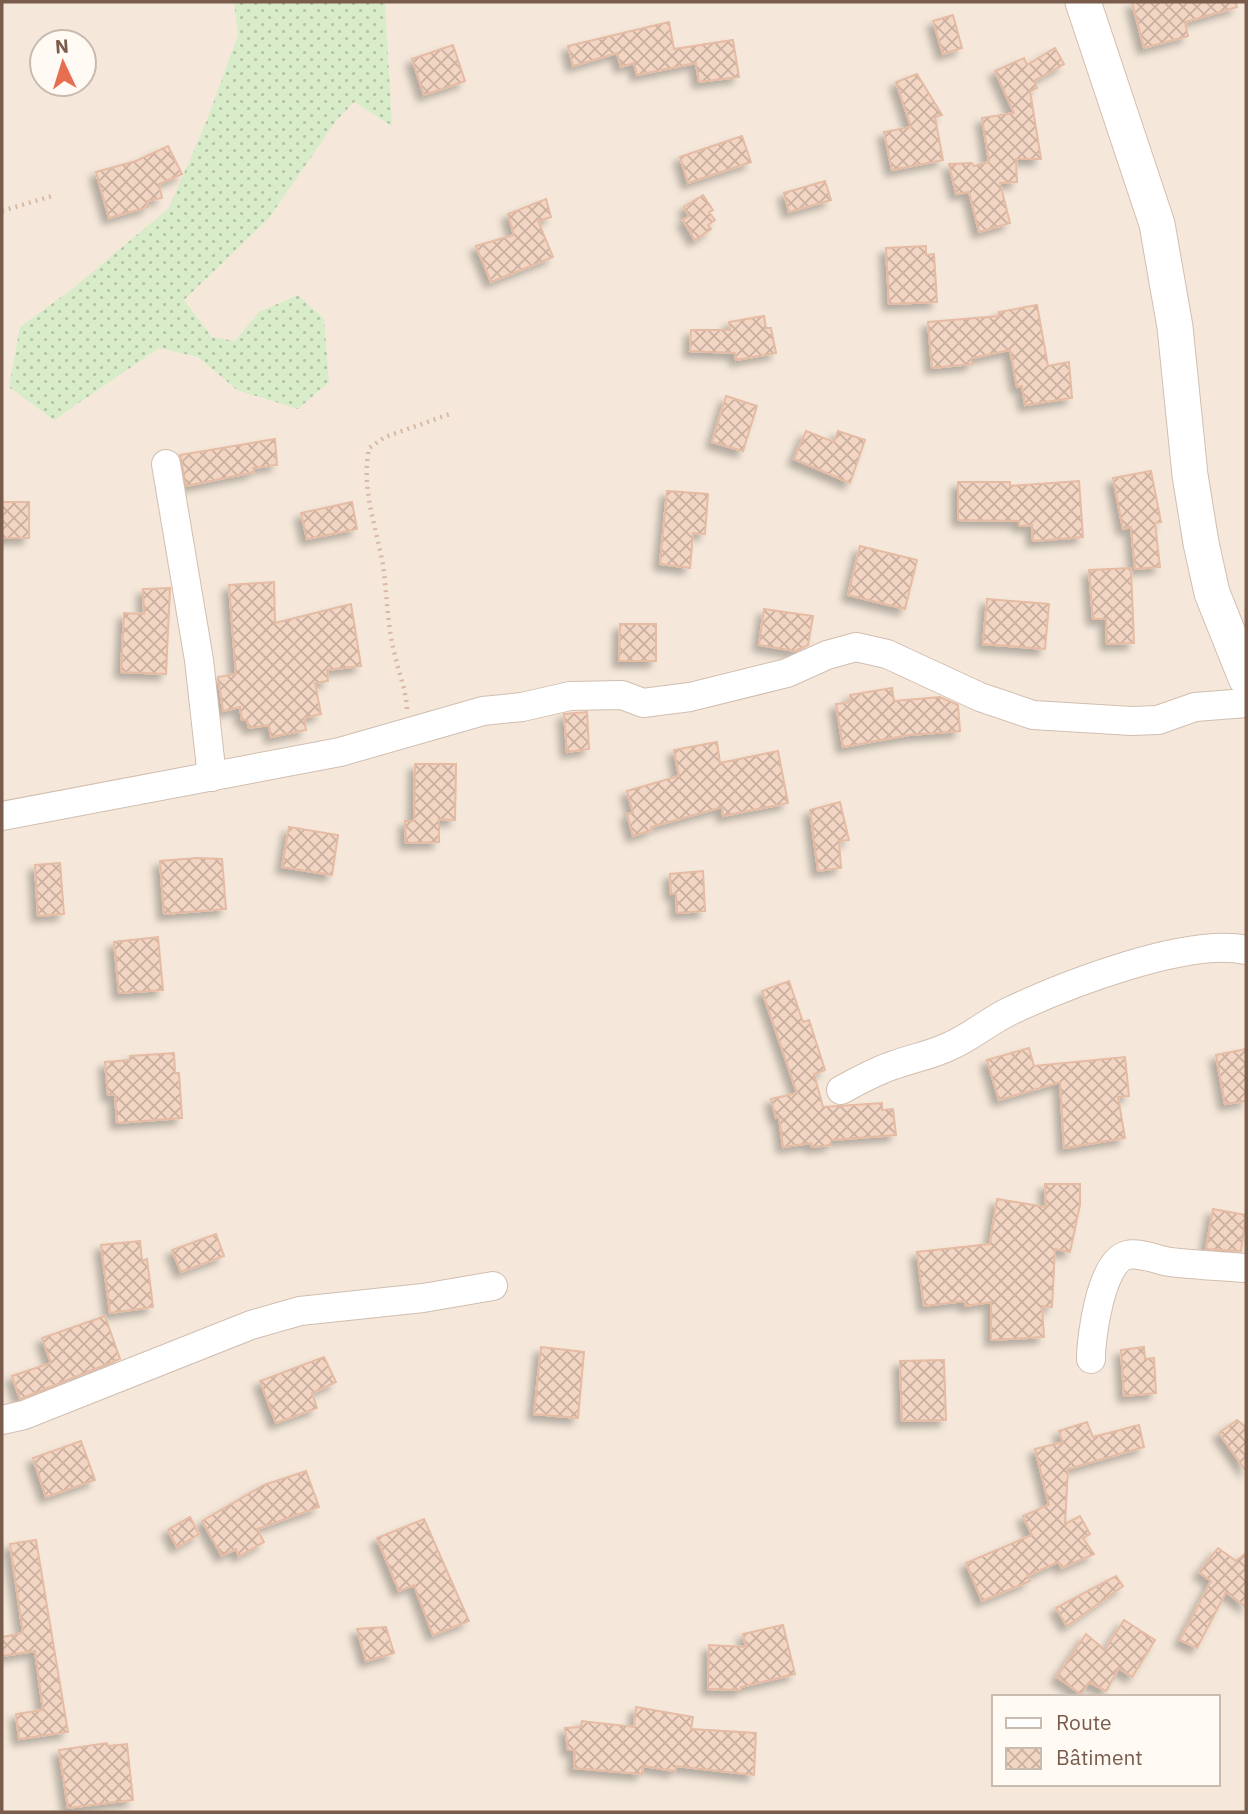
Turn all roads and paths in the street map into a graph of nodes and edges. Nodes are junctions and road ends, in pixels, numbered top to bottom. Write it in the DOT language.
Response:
graph roads {
  1 [pos="1083,2"];
  2 [pos="52,196"];
  3 [pos="2,211"];
  4 [pos="450,414"];
  5 [pos="166,464"];
  6 [pos="1246,678"];
  7 [pos="1246,703"];
  8 [pos="404,734"];
  9 [pos="212,777"];
  10 [pos="2,816"];
  11 [pos="1246,950"];
  12 [pos="841,1090"];
  13 [pos="1246,1268"];
  14 [pos="493,1286"];
  15 [pos="1091,1359"];
  16 [pos="2,1420"];
  1 -- 6 [label="street"];
  2 -- 3 [label="path"];
  4 -- 8 [label="path"];
  5 -- 9 [label="street"];
  7 -- 8 [label="street"];
  8 -- 9 [label="street"];
  9 -- 10 [label="street"];
  11 -- 12 [label="street"];
  13 -- 15 [label="street"];
  14 -- 16 [label="street"];
}
